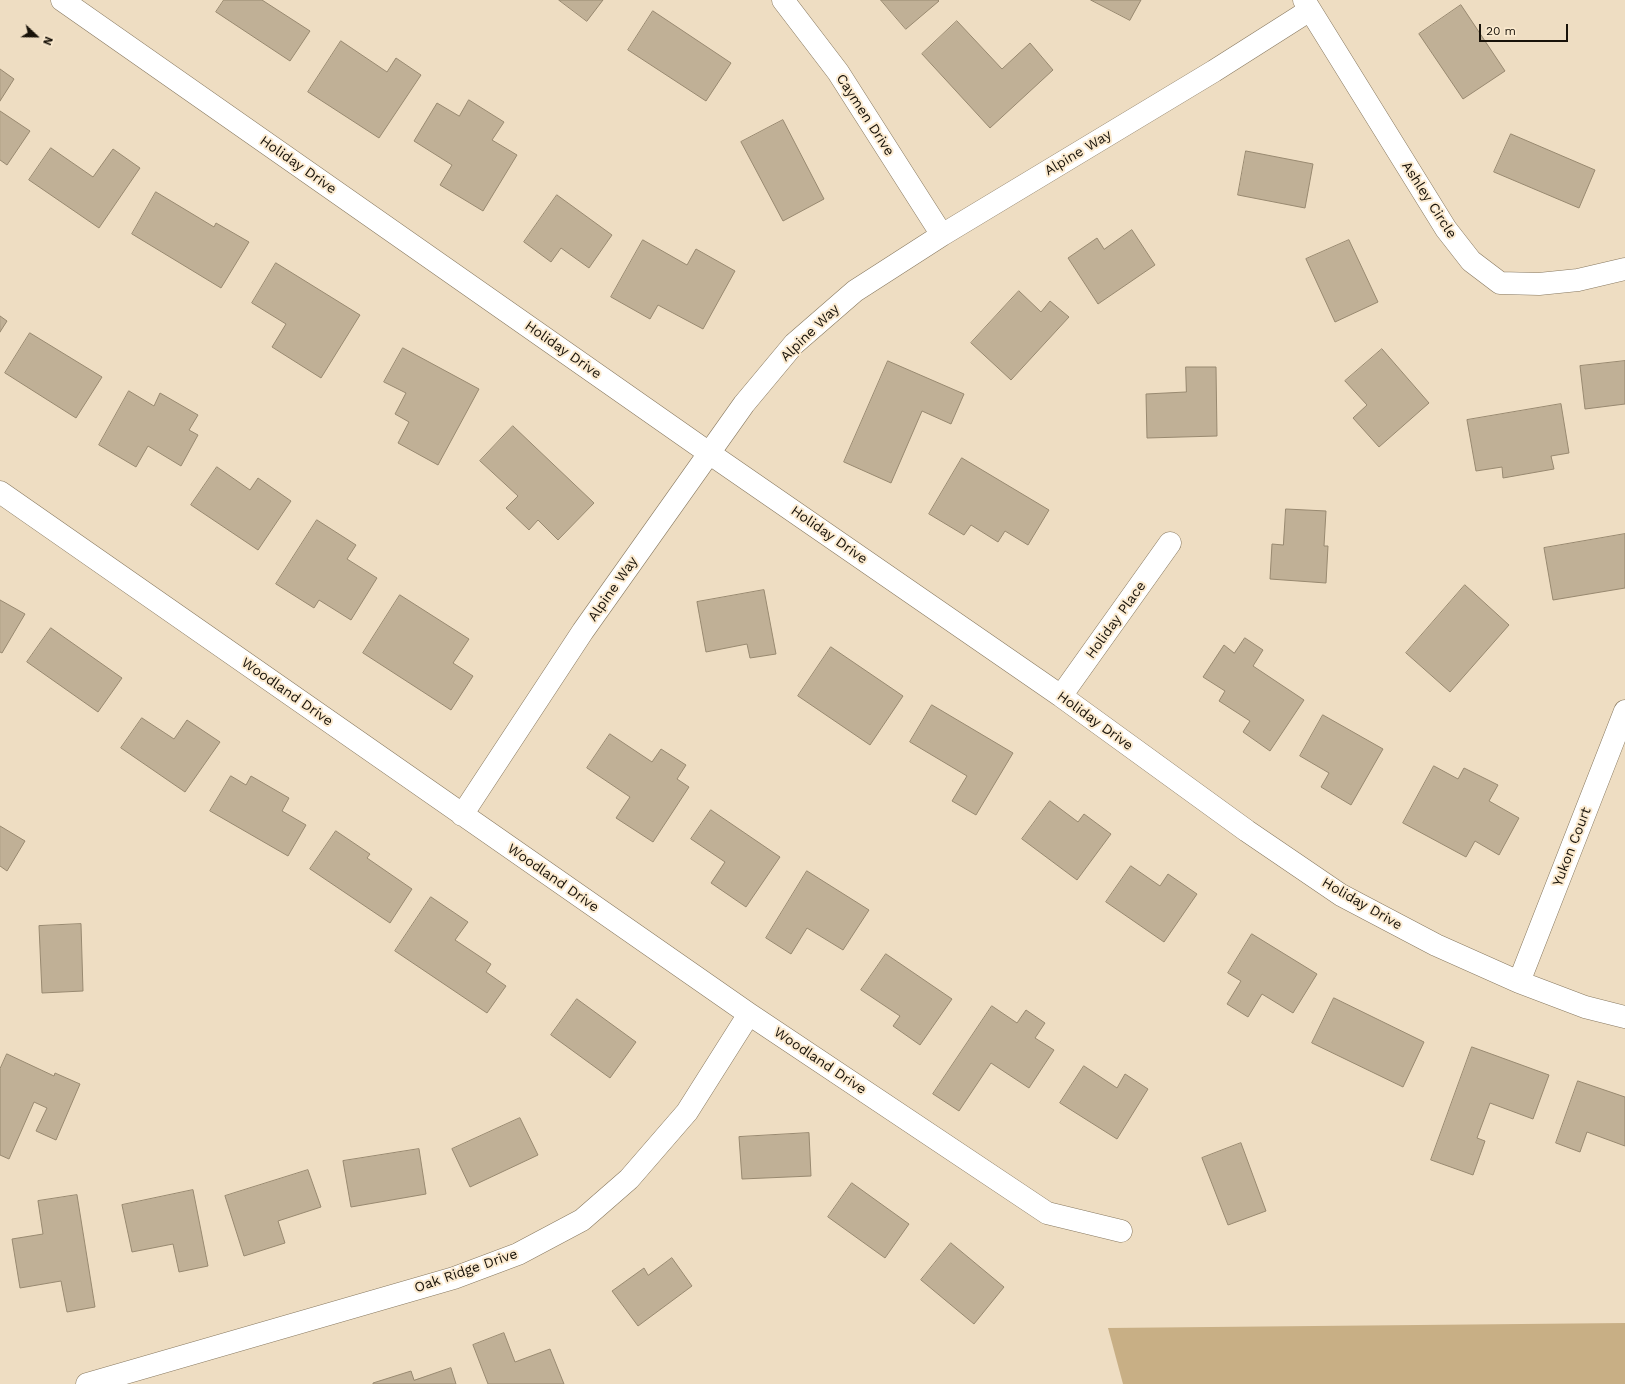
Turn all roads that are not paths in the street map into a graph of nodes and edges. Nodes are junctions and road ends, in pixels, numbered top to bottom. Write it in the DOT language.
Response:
graph roads {
  1 [pos="62,0"];
  2 [pos="783,0"];
  3 [pos="1307,5"];
  4 [pos="942,235"];
  5 [pos="1625,269"];
  6 [pos="709,453"];
  7 [pos="0,492"];
  8 [pos="1170,543"];
  9 [pos="1061,696"];
  10 [pos="1625,711"];
  11 [pos="462,815"];
  12 [pos="1519,982"];
  13 [pos="749,1014"];
  14 [pos="1625,1017"];
  15 [pos="1121,1231"];
  16 [pos="87,1384"];
  1 -- 6 [label="street, Holiday Drive"];
  2 -- 4 [label="street, Caymen Drive"];
  3 -- 4 [label="street, Alpine Way"];
  3 -- 5 [label="street, Ashley Circle"];
  4 -- 6 [label="street, Alpine Way"];
  6 -- 9 [label="street, Holiday Drive"];
  6 -- 11 [label="street, Alpine Way"];
  7 -- 11 [label="street, Woodland Drive"];
  8 -- 9 [label="street, Holiday Place"];
  9 -- 12 [label="street, Holiday Drive"];
  10 -- 12 [label="street, Yukon Court"];
  11 -- 13 [label="street, Woodland Drive"];
  12 -- 14 [label="street, Holiday Drive"];
  13 -- 15 [label="street, Woodland Drive"];
  13 -- 16 [label="street, Oak Ridge Drive"];
}
